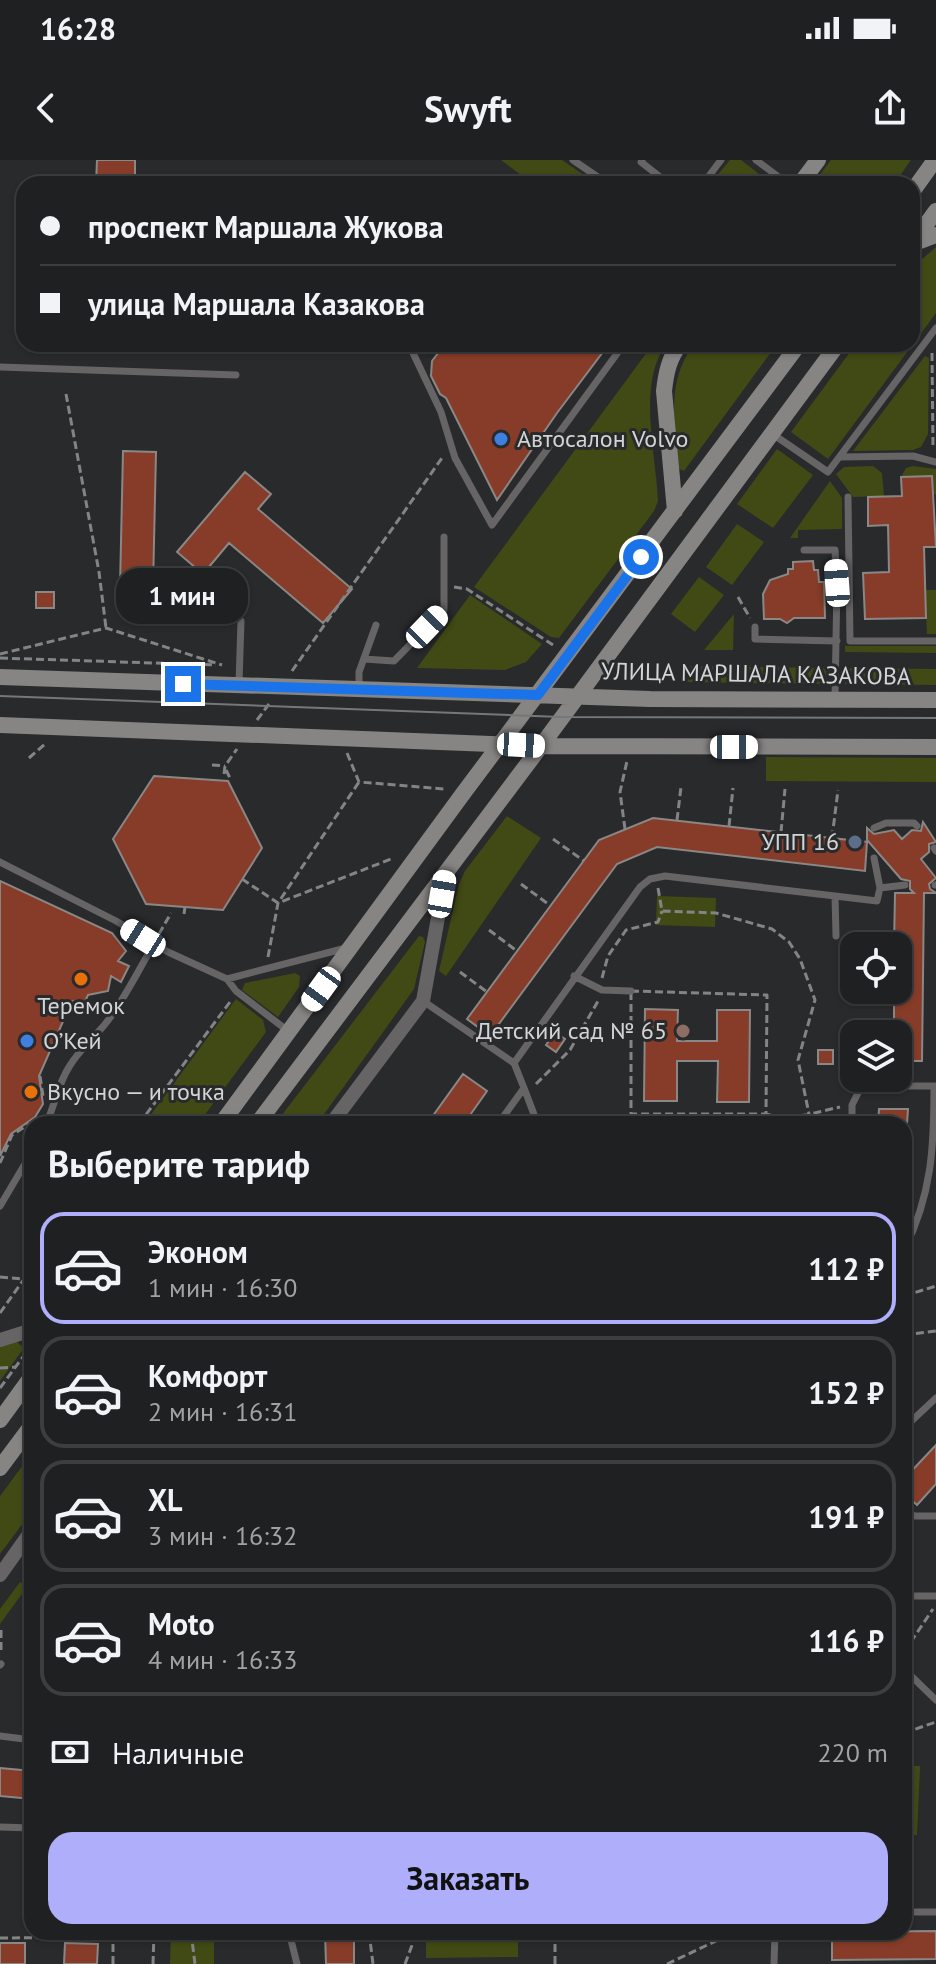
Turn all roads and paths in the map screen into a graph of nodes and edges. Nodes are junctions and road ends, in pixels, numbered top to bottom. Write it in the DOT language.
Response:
graph roads {
  1 [pos="573,160"];
  2 [pos="642,160"];
  3 [pos="756,160"];
  4 [pos="935,160"];
  5 [pos="596,176"];
  6 [pos="659,176"];
  7 [pos="777,176"];
  8 [pos="920,181"];
  9 [pos="936,211"];
  10 [pos="920,233"];
  11 [pos="936,328"];
  12 [pos="922,347"];
  13 [pos="920,350"];
  14 [pos="414,352"];
  15 [pos="618,352"];
  16 [pos="674,352"];
  17 [pos="793,352"];
  18 [pos="832,352"];
  19 [pos="918,352"];
  20 [pos="934,353"];
  21 [pos="0,367"];
  22 [pos="236,375"];
  23 [pos="66,394"];
  24 [pos="772,433"];
  25 [pos="446,453"];
  26 [pos="840,457"];
  27 [pos="934,461"];
  28 [pos="848,497"];
  29 [pos="675,511"];
  30 [pos="444,537"];
  31 [pos="804,550"];
  32 [pos="467,589"];
  33 [pos="738,597"];
  34 [pos="746,611"];
  35 [pos="241,621"];
  36 [pos="376,625"];
  37 [pos="755,627"];
  38 [pos="106,628"];
  39 [pos="837,641"];
  40 [pos="936,641"];
  41 [pos="556,647"];
  42 [pos="0,656"];
  43 [pos="364,659"];
  44 [pos="0,677"];
  45 [pos="288,677"];
  46 [pos="239,686"];
  47 [pos="359,689"];
  48 [pos="538,695"];
  49 [pos="575,696"];
  50 [pos="835,700"];
  51 [pos="936,700"];
  52 [pos="270,702"];
  53 [pos="0,725"];
  54 [pos="252,728"];
  55 [pos="243,741"];
  56 [pos="45,744"];
  57 [pos="502,744"];
  58 [pos="541,746"];
  59 [pos="936,747"];
  60 [pos="347,753"];
  61 [pos="628,757"];
  62 [pos="29,758"];
  63 [pos="212,765"];
  64 [pos="225,766"];
  65 [pos="218,769"];
  66 [pos="224,774"];
  67 [pos="230,778"];
  68 [pos="359,782"];
  69 [pos="681,787"];
  70 [pos="733,788"];
  71 [pos="444,789"];
  72 [pos="785,789"];
  73 [pos="838,790"];
  74 [pos="677,820"];
  75 [pos="729,826"];
  76 [pos="917,826"];
  77 [pos="874,828"];
  78 [pos="625,829"];
  79 [pos="781,832"];
  80 [pos="832,838"];
  81 [pos="553,839"];
  82 [pos="874,858"];
  83 [pos="391,859"];
  84 [pos="584,861"];
  85 [pos="0,862"];
  86 [pos="446,869"];
  87 [pos="655,878"];
  88 [pos="242,879"];
  89 [pos="521,884"];
  90 [pos="905,885"];
  91 [pos="880,888"];
  92 [pos="835,896"];
  93 [pos="278,903"];
  94 [pos="551,906"];
  95 [pos="185,907"];
  96 [pos="171,913"];
  97 [pos="184,914"];
  98 [pos="489,930"];
  99 [pos="836,936"];
  100 [pos="154,944"];
  101 [pos="352,946"];
  102 [pos="517,951"];
  103 [pos="269,955"];
  104 [pos="460,972"];
  105 [pos="574,976"];
  106 [pos="227,979"];
  107 [pos="631,991"];
  108 [pos="487,992"];
  109 [pos="233,998"];
  110 [pos="423,1001"];
  111 [pos="290,1032"];
  112 [pos="514,1063"];
  113 [pos="40,1076"];
  114 [pos="935,1086"];
  115 [pos="524,1088"];
  116 [pos="44,1104"];
  117 [pos="852,1105"];
  118 [pos="766,1114"];
  119 [pos="807,1114"];
  120 [pos="50,1116"];
  121 [pos="145,1116"];
  122 [pos="227,1116"];
  123 [pos="263,1116"];
  124 [pos="337,1116"];
  125 [pos="504,1116"];
  126 [pos="535,1116"];
  127 [pos="772,1116"];
  128 [pos="792,1116"];
  129 [pos="852,1116"];
  130 [pos="24,1126"];
  131 [pos="0,1163"];
  132 [pos="24,1166"];
  133 [pos="0,1206"];
  134 [pos="912,1234"];
  135 [pos="0,1277"];
  136 [pos="24,1279"];
  137 [pos="24,1280"];
  138 [pos="936,1286"];
  139 [pos="912,1294"];
  140 [pos="0,1313"];
  141 [pos="936,1331"];
  142 [pos="24,1332"];
  143 [pos="912,1334"];
  144 [pos="2,1338"];
  145 [pos="24,1356"];
  146 [pos="16,1367"];
  147 [pos="0,1368"];
  148 [pos="24,1387"];
  149 [pos="0,1388"];
  150 [pos="936,1398"];
  151 [pos="0,1420"];
  152 [pos="912,1420"];
  153 [pos="24,1436"];
  154 [pos="0,1468"];
  155 [pos="912,1514"];
  156 [pos="936,1516"];
  157 [pos="24,1541"];
  158 [pos="0,1575"];
  159 [pos="912,1596"];
  160 [pos="936,1596"];
  161 [pos="936,1604"];
  162 [pos="1,1630"];
  163 [pos="912,1640"];
  164 [pos="0,1665"];
  165 [pos="912,1677"];
  166 [pos="936,1700"];
  167 [pos="936,1722"];
  168 [pos="912,1730"];
  169 [pos="0,1736"];
  170 [pos="24,1739"];
  171 [pos="0,1827"];
  172 [pos="24,1828"];
  173 [pos="912,1912"];
  174 [pos="936,1912"];
  175 [pos="0,1938"];
  176 [pos="24,1938"];
  177 [pos="113,1940"];
  178 [pos="154,1940"];
  179 [pos="192,1940"];
  180 [pos="291,1940"];
  181 [pos="370,1940"];
  182 [pos="414,1940"];
  183 [pos="555,1940"];
  184 [pos="718,1940"];
  185 [pos="775,1940"];
  186 [pos="113,1964"];
  187 [pos="153,1964"];
  188 [pos="195,1964"];
  189 [pos="297,1964"];
  190 [pos="373,1964"];
  191 [pos="405,1964"];
  192 [pos="555,1964"];
  193 [pos="667,1964"];
  194 [pos="774,1964"];
  1 -- 5 [label="lane"];
  2 -- 6 [label="lane"];
  3 -- 7 [label="lane"];
  4 -- 8 [label="main road"];
  9 -- 10 [label="main road"];
  11 -- 12 [label="lane"];
  12 -- 13 [label="lane"];
  12 -- 20 [label="path"];
  14 -- 15 [label="lane"];
  16 -- 29 [label="main road"];
  17 -- 29 [label="main road"];
  18 -- 24 [label="main road"];
  19 -- 26 [label="lane"];
  20 -- 27 [label="path"];
  21 -- 22 [label="lane"];
  23 -- 38 [label="path"];
  24 -- 26 [label="lane"];
  24 -- 49 [label="main road"];
  25 -- 45 [label="path"];
  26 -- 27 [label="lane"];
  28 -- 40 [label="lane"];
  29 -- 48 [label="main road"];
  30 -- 43 [label="lane"];
  31 -- 39 [label="lane"];
  32 -- 41 [label="path"];
  33 -- 34 [label="path"];
  35 -- 46 [label="lane"];
  36 -- 43 [label="lane"];
  37 -- 39 [label="lane"];
  38 -- 42 [label="path"];
  38 -- 42 [label="path"];
  39 -- 50 [label="lane"];
  43 -- 47 [label="lane"];
  44 -- 46 [label="main road, УЛИЦА МАРШАЛА КАЗАКОВА"];
  46 -- 47 [label="main road, УЛИЦА МАРШАЛА КАЗАКОВА"];
  47 -- 48 [label="main road, УЛИЦА МАРШАЛА КАЗАКОВА"];
  48 -- 49 [label="main road, УЛИЦА МАРШАЛА КАЗАКОВА"];
  48 -- 57 [label="main road"];
  49 -- 50 [label="main road, УЛИЦА МАРШАЛА КАЗАКОВА"];
  49 -- 58 [label="main road"];
  50 -- 51 [label="main road, УЛИЦА МАРШАЛА КАЗАКОВА"];
  52 -- 54 [label="path"];
  53 -- 57 [label="main road"];
  55 -- 64 [label="path"];
  56 -- 62 [label="path"];
  57 -- 58 [label="main road"];
  57 -- 101 [label="main road"];
  58 -- 59 [label="main road"];
  58 -- 86 [label="main road"];
  60 -- 68 [label="path"];
  61 -- 78 [label="path"];
  63 -- 64 [label="path"];
  64 -- 65 [label="path"];
  64 -- 66 [label="path"];
  64 -- 67 [label="path"];
  68 -- 71 [label="path"];
  68 -- 93 [label="path"];
  69 -- 74 [label="path"];
  70 -- 75 [label="path"];
  72 -- 79 [label="path"];
  73 -- 80 [label="path"];
  76 -- 77 [label="lane"];
  81 -- 84 [label="path"];
  82 -- 91 [label="lane"];
  83 -- 93 [label="path"];
  85 -- 100 [label="lane"];
  86 -- 110 [label="street"];
  86 -- 123 [label="main road"];
  87 -- 92 [label="lane"];
  87 -- 105 [label="lane"];
  87 -- 119 [label="path"];
  88 -- 93 [label="path"];
  89 -- 94 [label="path"];
  90 -- 91 [label="lane"];
  91 -- 92 [label="lane"];
  92 -- 99 [label="lane"];
  93 -- 103 [label="path"];
  95 -- 97 [label="path"];
  96 -- 100 [label="path"];
  98 -- 102 [label="path"];
  100 -- 106 [label="lane"];
  100 -- 120 [label="lane"];
  101 -- 106 [label="lane"];
  101 -- 111 [label="main road"];
  104 -- 108 [label="path"];
  105 -- 107 [label="lane"];
  105 -- 112 [label="lane"];
  106 -- 111 [label="lane"];
  107 -- 118 [label="path"];
  107 -- 118 [label="path"];
  109 -- 121 [label="path"];
  110 -- 112 [label="lane"];
  110 -- 124 [label="street"];
  111 -- 122 [label="main road"];
  112 -- 115 [label="lane"];
  113 -- 116 [label="path"];
  114 -- 117 [label="lane"];
  114 -- 134 [label="lane"];
  115 -- 125 [label="lane"];
  115 -- 126 [label="lane"];
  117 -- 119 [label="path"];
  117 -- 129 [label="lane"];
  118 -- 127 [label="path"];
  119 -- 128 [label="path"];
  130 -- 131 [label="path"];
  132 -- 133 [label="lane"];
  135 -- 136 [label="path"];
  137 -- 140 [label="path"];
  138 -- 139 [label="path"];
  141 -- 143 [label="path"];
  142 -- 144 [label="street"];
  145 -- 146 [label="path"];
  146 -- 147 [label="path"];
  146 -- 149 [label="path"];
  148 -- 151 [label="main road"];
  150 -- 152 [label="lane"];
  153 -- 154 [label="main road"];
  155 -- 156 [label="lane"];
  157 -- 158 [label="street"];
  159 -- 160 [label="lane"];
  161 -- 163 [label="path"];
  162 -- 164 [label="path"];
  165 -- 166 [label="lane"];
  167 -- 168 [label="path"];
  169 -- 170 [label="lane"];
  171 -- 172 [label="lane"];
  173 -- 174 [label="lane"];
  175 -- 176 [label="path"];
  177 -- 186 [label="path"];
  178 -- 187 [label="path"];
  179 -- 188 [label="path"];
  180 -- 189 [label="lane"];
  181 -- 190 [label="path"];
  182 -- 191 [label="path"];
  183 -- 192 [label="path"];
  184 -- 193 [label="path"];
  185 -- 194 [label="lane"];
}
